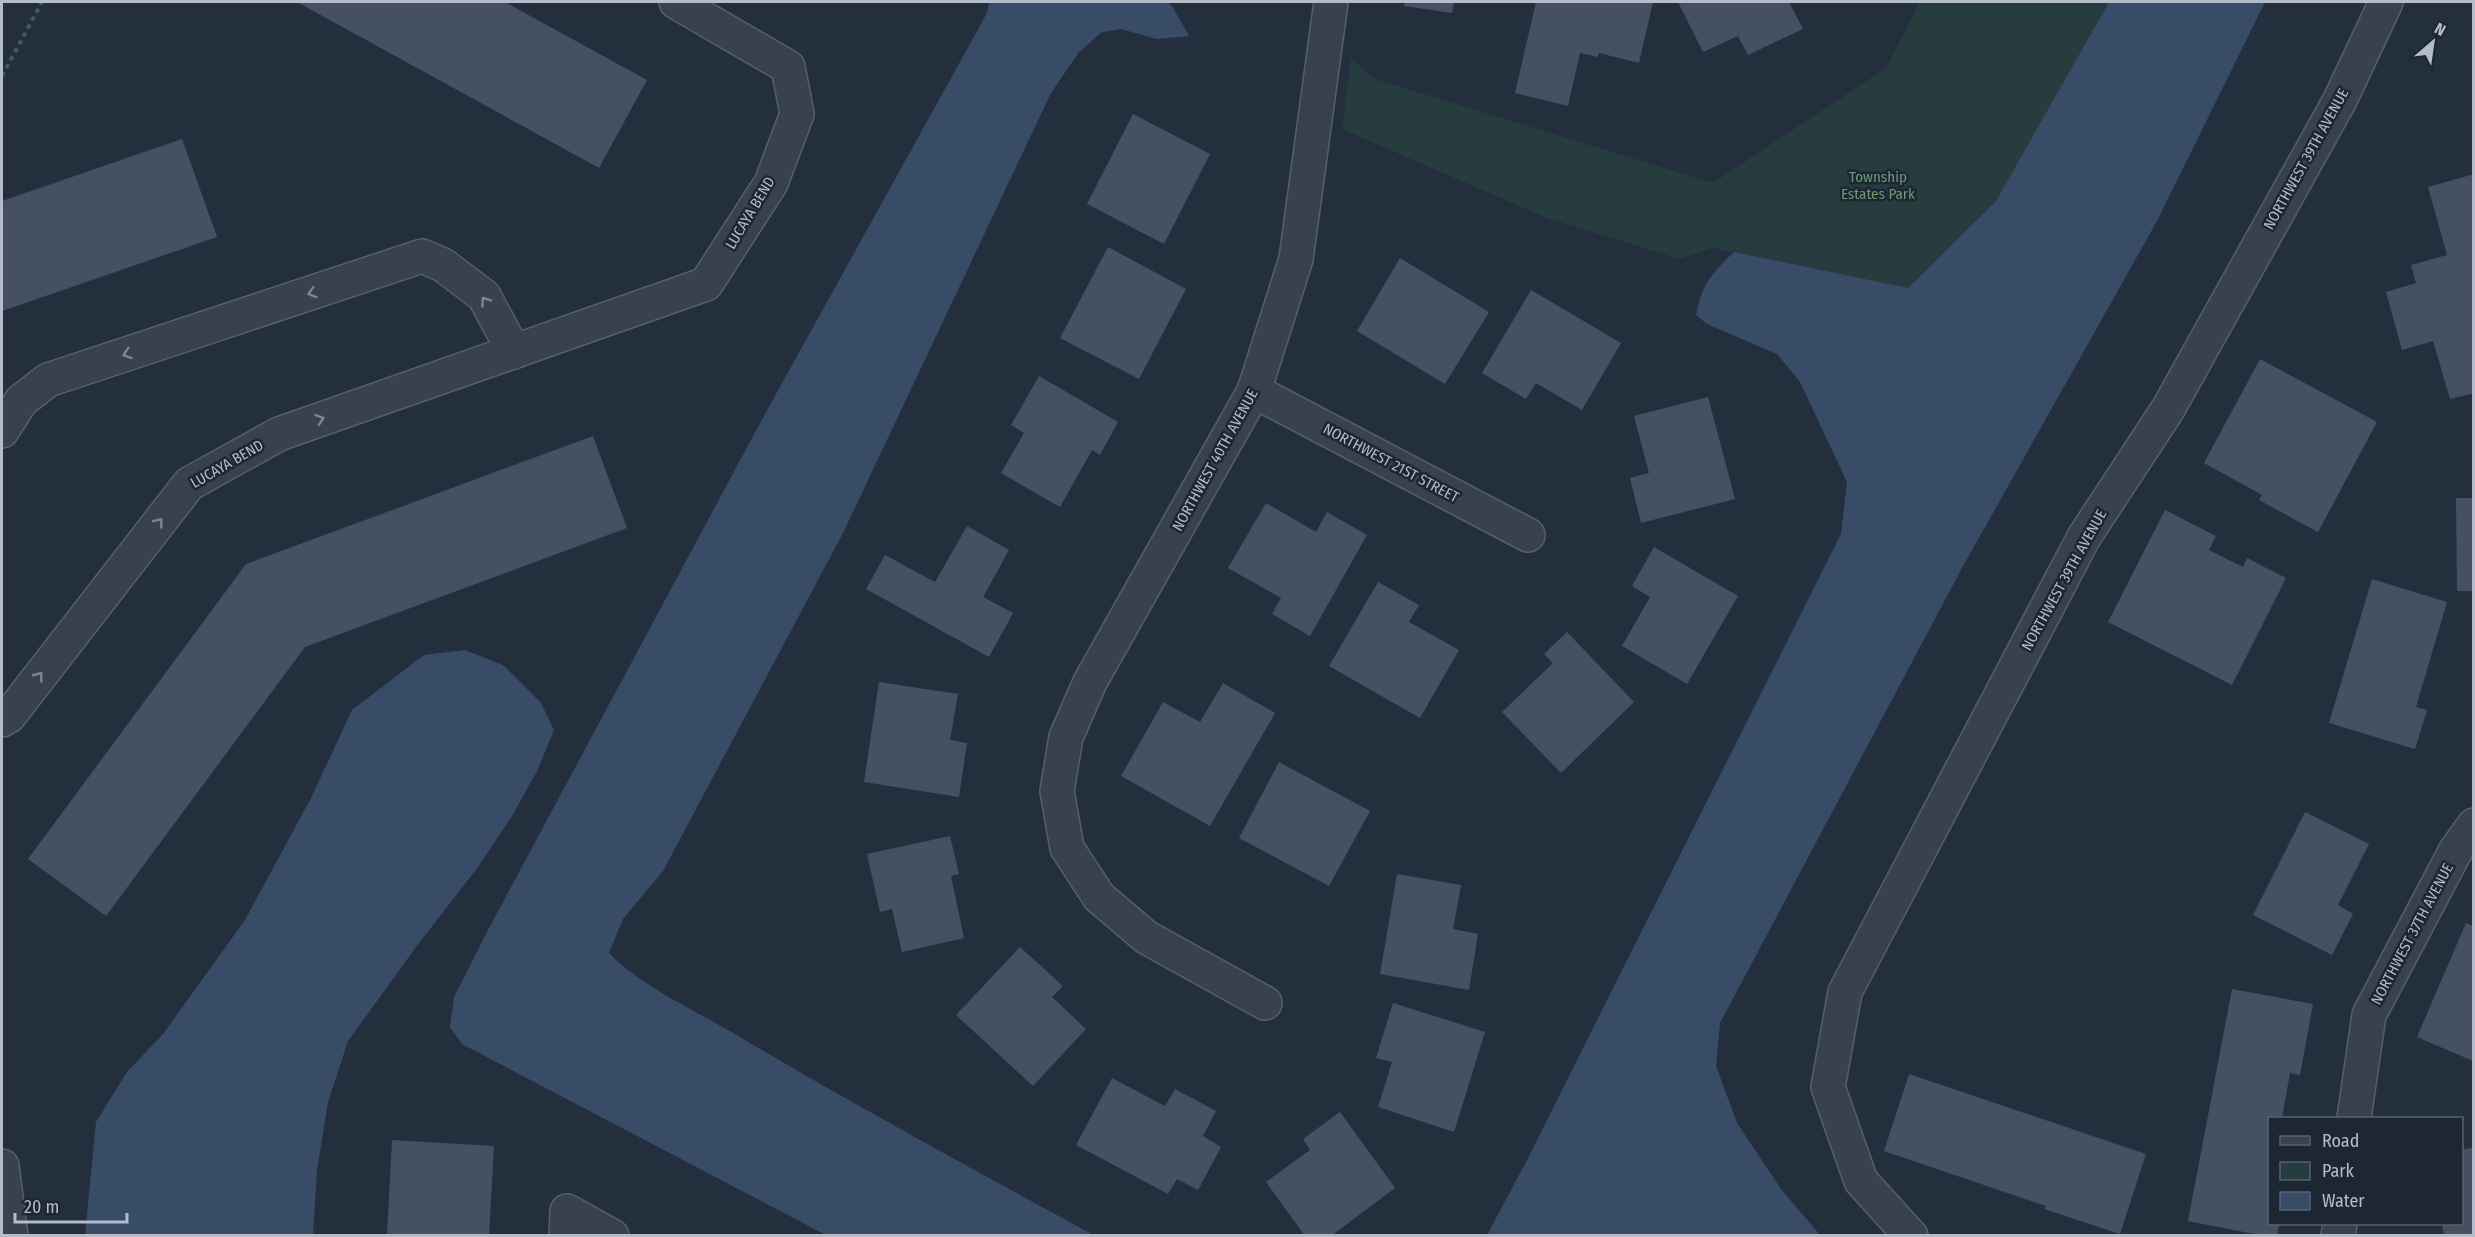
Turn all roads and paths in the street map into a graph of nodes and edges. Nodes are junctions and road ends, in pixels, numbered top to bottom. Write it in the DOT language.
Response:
graph roads {
  1 [pos="42,2"];
  2 [pos="676,2"];
  3 [pos="1331,2"];
  4 [pos="2386,2"];
  5 [pos="2,76"];
  6 [pos="514,352"];
  7 [pos="1254,391"];
  8 [pos="2,431"];
  9 [pos="1528,535"];
  10 [pos="2,720"];
  11 [pos="2474,825"];
  12 [pos="1265,1003"];
  13 [pos="2354,1117"];
  14 [pos="2,1166"];
  15 [pos="11,1236"];
  16 [pos="566,1236"];
  17 [pos="612,1236"];
  18 [pos="1911,1236"];
  1 -- 5 [label="path"];
  2 -- 6 [label="street, LUCAYA BEND"];
  3 -- 7 [label="street, NORTHWEST 40TH AVENUE"];
  4 -- 18 [label="street, NORTHWEST 39TH AVENUE"];
  6 -- 8 [label="street, one-way"];
  10 -- 6 [label="street, LUCAYA BEND, one-way"];
  7 -- 9 [label="street, NORTHWEST 21ST STREET"];
  7 -- 12 [label="street, NORTHWEST 40TH AVENUE"];
  11 -- 13 [label="street, NORTHWEST 37TH AVENUE"];
  14 -- 15 [label="street"];
  16 -- 17 [label="street"];
}
